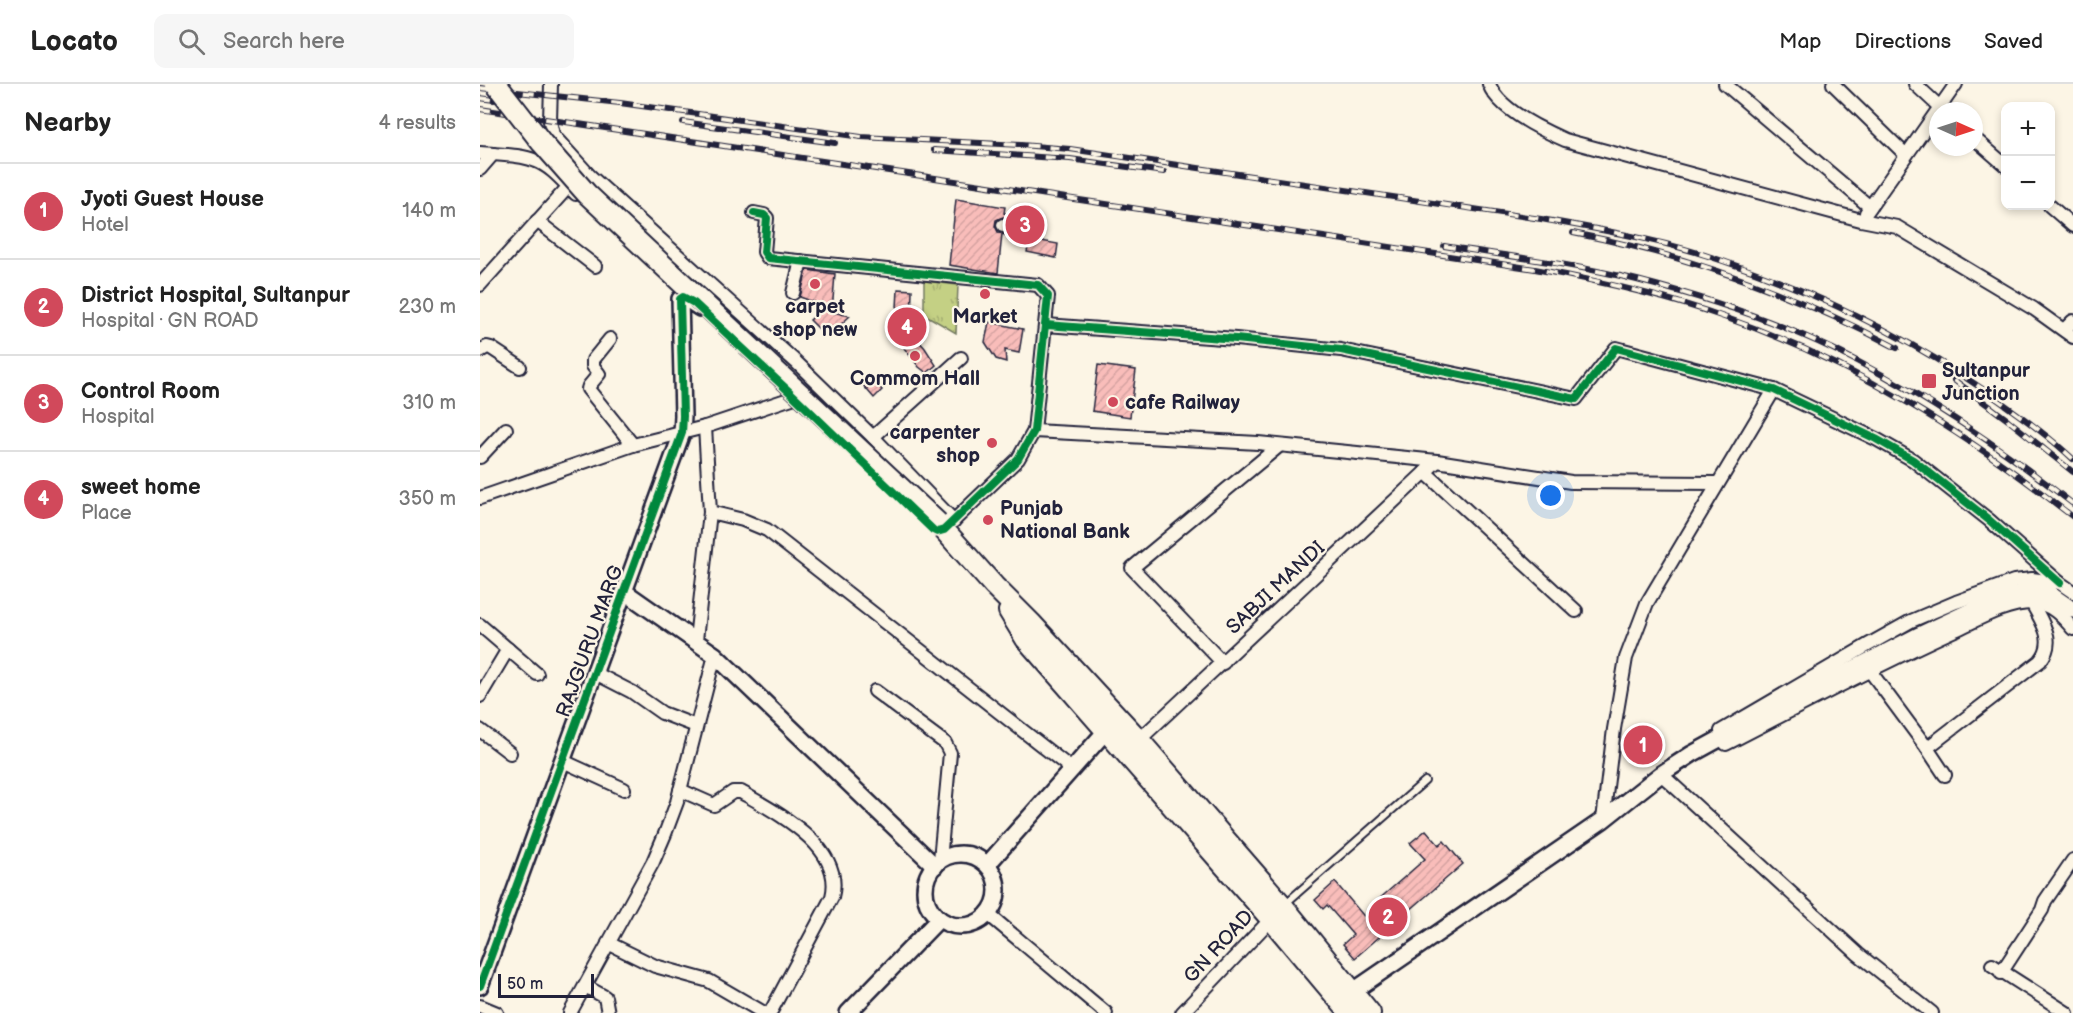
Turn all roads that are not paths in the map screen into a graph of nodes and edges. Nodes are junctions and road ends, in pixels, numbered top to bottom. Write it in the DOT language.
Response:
graph roads {
  1 [pos="496,84"];
  2 [pos="551,84"];
  3 [pos="1489,84"];
  4 [pos="1725,84"];
  5 [pos="1833,84"];
  6 [pos="1915,84"];
  7 [pos="1956,84"];
  8 [pos="1934,102"];
  9 [pos="1946,102"];
  10 [pos="1929,126"];
  11 [pos="1983,146"];
  12 [pos="480,153"];
  13 [pos="493,154"];
  14 [pos="1906,155"];
  15 [pos="2001,162"];
  16 [pos="480,169"];
  17 [pos="568,187"];
  18 [pos="1870,207"];
  19 [pos="2055,210"];
  20 [pos="754,213"];
  21 [pos="1861,220"];
  22 [pos="537,221"];
  23 [pos="2073,226"];
  24 [pos="801,261"];
  25 [pos="595,266"];
  26 [pos="480,285"];
  27 [pos="792,293"];
  28 [pos="681,298"];
  29 [pos="2073,321"];
  30 [pos="1046,325"];
  31 [pos="2068,334"];
  32 [pos="610,339"];
  33 [pos="480,351"];
  34 [pos="961,358"];
  35 [pos="520,367"];
  36 [pos="1774,390"];
  37 [pos="795,397"];
  38 [pos="705,427"];
  39 [pos="506,429"];
  40 [pos="1034,431"];
  41 [pos="682,433"];
  42 [pos="873,437"];
  43 [pos="633,446"];
  44 [pos="1279,446"];
  45 [pos="480,457"];
  46 [pos="1437,460"];
  47 [pos="1425,472"];
  48 [pos="1717,483"];
  49 [pos="482,495"];
  50 [pos="710,512"];
  51 [pos="946,525"];
  52 [pos="2060,583"];
  53 [pos="625,592"];
  54 [pos="2073,592"];
  55 [pos="2032,603"];
  56 [pos="2073,610"];
  57 [pos="1576,611"];
  58 [pos="480,625"];
  59 [pos="2073,629"];
  60 [pos="696,640"];
  61 [pos="508,649"];
  62 [pos="715,654"];
  63 [pos="1223,663"];
  64 [pos="1870,671"];
  65 [pos="537,674"];
  66 [pos="595,674"];
  67 [pos="875,691"];
  68 [pos="480,696"];
  69 [pos="1112,724"];
  70 [pos="696,726"];
  71 [pos="480,730"];
  72 [pos="1139,740"];
  73 [pos="1927,748"];
  74 [pos="510,753"];
  75 [pos="1692,754"];
  76 [pos="562,761"];
  77 [pos="1073,770"];
  78 [pos="1661,774"];
  79 [pos="1945,775"];
  80 [pos="1425,781"];
  81 [pos="624,789"];
  82 [pos="680,790"];
  83 [pos="1603,820"];
  84 [pos="2073,860"];
  85 [pos="937,863"];
  86 [pos="987,865"];
  87 [pos="1277,912"];
  88 [pos="988,914"];
  89 [pos="939,919"];
  90 [pos="608,943"];
  91 [pos="480,986"];
  92 [pos="585,986"];
  93 [pos="1352,992"];
  94 [pos="480,1006"];
  95 [pos="498,1013"];
  96 [pos="570,1013"];
  97 [pos="608,1013"];
  98 [pos="764,1013"];
  99 [pos="770,1013"];
  100 [pos="848,1013"];
  101 [pos="1106,1013"];
  102 [pos="1182,1013"];
  103 [pos="1350,1013"];
  104 [pos="1370,1013"];
  105 [pos="1932,1013"];
  106 [pos="2067,1013"];
  1 -- 51 [label="main road, bridge"];
  2 -- 42 [label="street"];
  3 -- 21 [label="street"];
  4 -- 18 [label="street"];
  5 -- 14 [label="street"];
  6 -- 8 [label="street"];
  7 -- 9 [label="street"];
  10 -- 14 [label="street"];
  11 -- 15 [label="street"];
  12 -- 13 [label="street"];
  13 -- 16 [label="street"];
  13 -- 17 [label="street"];
  14 -- 18 [label="street"];
  17 -- 22 [label="street"];
  17 -- 28 [label="street"];
  18 -- 21 [label="street"];
  19 -- 23 [label="street"];
  20 -- 24 [label="street"];
  21 -- 31 [label="street"];
  22 -- 25 [label="street"];
  22 -- 26 [label="street"];
  24 -- 27 [label="street"];
  24 -- 30 [label="street"];
  28 -- 37 [label="street"];
  28 -- 41 [label="street, RAJGURU MARG"];
  29 -- 31 [label="street"];
  30 -- 36 [label="street"];
  30 -- 40 [label="street"];
  32 -- 43 [label="street"];
  33 -- 35 [label="street"];
  34 -- 42 [label="street"];
  36 -- 48 [label="street"];
  36 -- 52 [label="street"];
  37 -- 38 [label="street"];
  37 -- 51 [label="street"];
  38 -- 41 [label="street"];
  38 -- 50 [label="street"];
  39 -- 45 [label="street"];
  40 -- 44 [label="street"];
  40 -- 51 [label="street"];
  41 -- 43 [label="street"];
  41 -- 53 [label="street, RAJGURU MARG"];
  42 -- 51 [label="street"];
  43 -- 49 [label="street"];
  44 -- 46 [label="street"];
  44 -- 63 [label="street"];
  46 -- 47 [label="street, SABJI MANDI"];
  46 -- 48 [label="street"];
  47 -- 57 [label="street"];
  47 -- 63 [label="street, SABJI MANDI"];
  48 -- 83 [label="street"];
  50 -- 60 [label="street"];
  50 -- 77 [label="street"];
  51 -- 69 [label="main road"];
  52 -- 54 [label="street"];
  52 -- 75 [label="street"];
  53 -- 60 [label="street"];
  53 -- 66 [label="street, RAJGURU MARG"];
  55 -- 59 [label="street"];
  55 -- 64 [label="street"];
  55 -- 73 [label="street"];
  56 -- 75 [label="street"];
  58 -- 61 [label="street"];
  60 -- 62 [label="street"];
  61 -- 65 [label="street"];
  61 -- 68 [label="street"];
  62 -- 70 [label="street"];
  62 -- 85 [label="street"];
  63 -- 72 [label="street, SABJI MANDI"];
  64 -- 73 [label="street"];
  64 -- 75 [label="street"];
  66 -- 70 [label="street"];
  66 -- 76 [label="street, RAJGURU MARG"];
  67 -- 85 [label="street"];
  69 -- 72 [label="main road"];
  69 -- 77 [label="street"];
  69 -- 87 [label="main road"];
  70 -- 82 [label="street"];
  71 -- 74 [label="street"];
  72 -- 87 [label="main road"];
  73 -- 79 [label="street"];
  75 -- 78 [label="street"];
  76 -- 81 [label="street"];
  76 -- 91 [label="street, RAJGURU MARG"];
  77 -- 86 [label="street"];
  78 -- 83 [label="street"];
  78 -- 105 [label="street"];
  80 -- 87 [label="lane"];
  82 -- 90 [label="street"];
  82 -- 99 [label="street"];
  83 -- 93 [label="street"];
  84 -- 106 [label="street"];
  85 -- 86 [label="street"];
  85 -- 89 [label="street"];
  86 -- 88 [label="street"];
  87 -- 93 [label="main road"];
  87 -- 102 [label="street, GN ROAD"];
  87 -- 103 [label="main road"];
  88 -- 89 [label="street"];
  88 -- 101 [label="street"];
  89 -- 100 [label="street"];
  90 -- 92 [label="street"];
  90 -- 98 [label="street"];
  92 -- 96 [label="street"];
  92 -- 97 [label="street"];
  93 -- 104 [label="main road"];
  94 -- 95 [label="street"];
}
